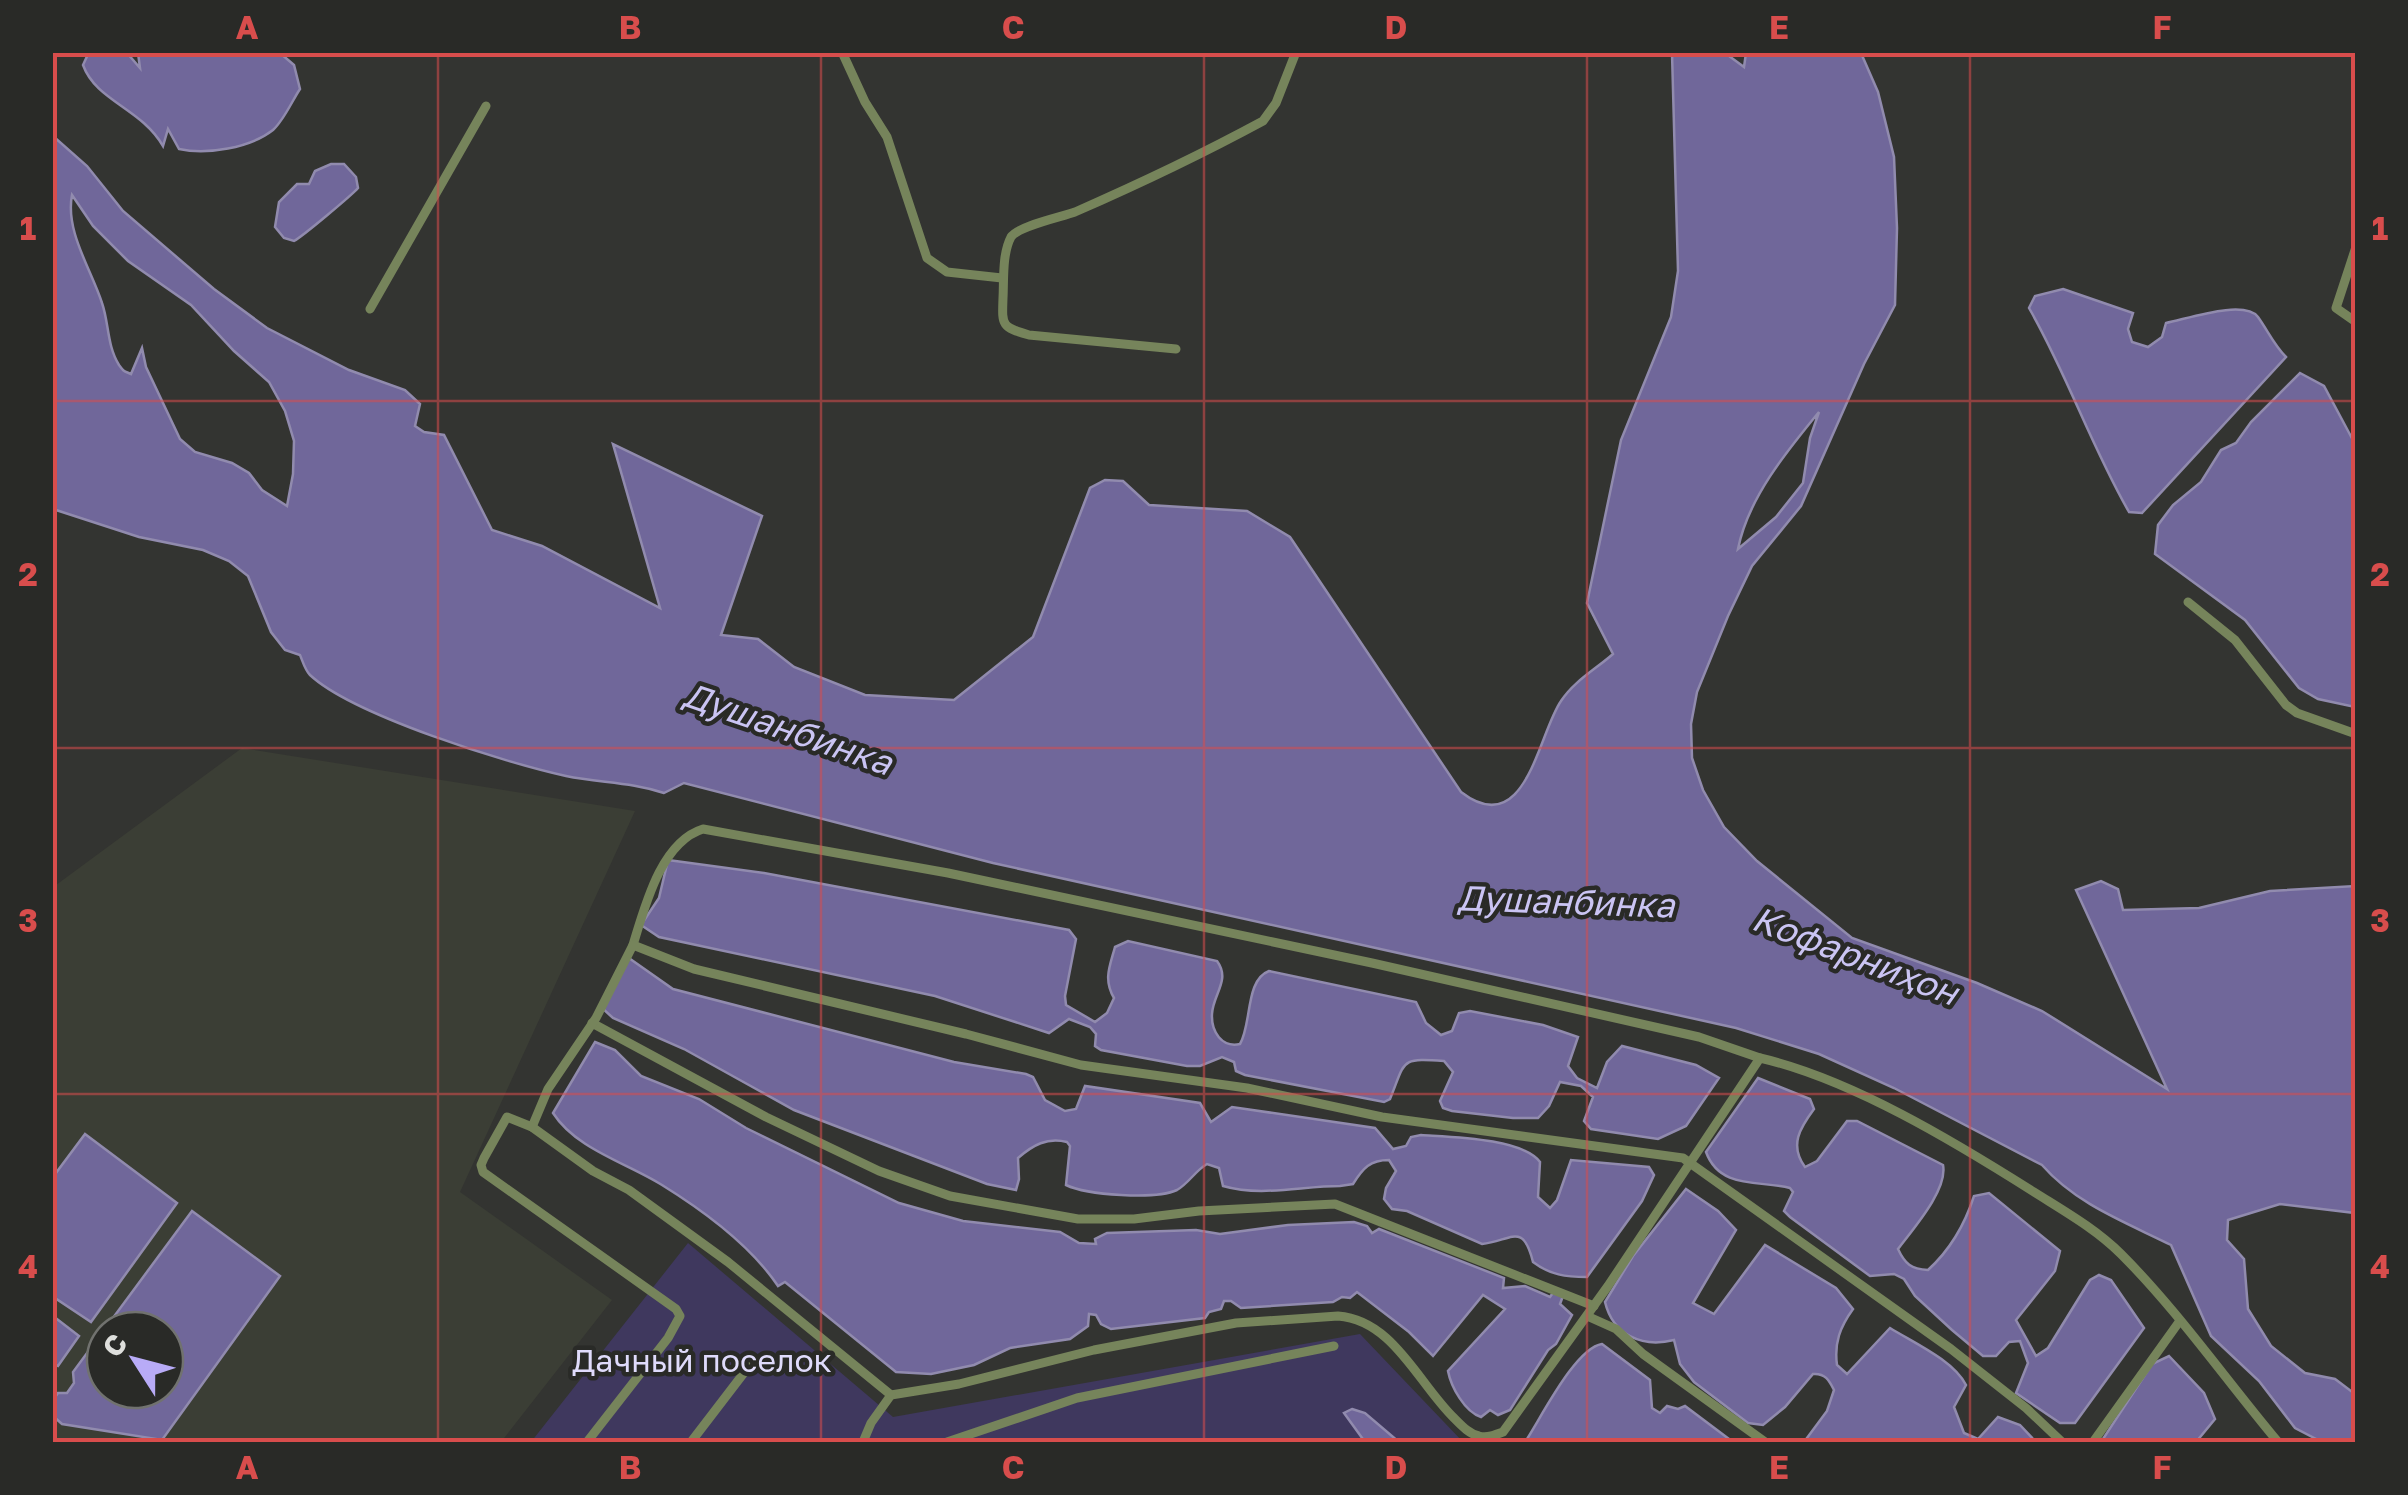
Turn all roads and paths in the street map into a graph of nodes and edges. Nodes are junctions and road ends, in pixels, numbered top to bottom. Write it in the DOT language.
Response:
graph roads {
  1 [pos="842,52"];
  2 [pos="1296,52"];
  3 [pos="486,106"];
  4 [pos="2356,247"];
  5 [pos="1002,278"];
  6 [pos="370,308"];
  7 [pos="2356,322"];
  8 [pos="1176,348"];
  9 [pos="2188,602"];
  10 [pos="2356,734"];
  11 [pos="633,944"];
  12 [pos="592,1024"];
  13 [pos="1760,1058"];
  14 [pos="532,1127"];
  15 [pos="1691,1161"];
  16 [pos="1594,1306"];
  17 [pos="1587,1316"];
  18 [pos="2180,1322"];
  19 [pos="1334,1346"];
  20 [pos="750,1365"];
  21 [pos="891,1395"];
  22 [pos="1491,1440"];
  23 [pos="587,1442"];
  24 [pos="691,1442"];
  25 [pos="863,1442"];
  26 [pos="947,1442"];
  27 [pos="1766,1442"];
  28 [pos="2062,1442"];
  29 [pos="2093,1442"];
  30 [pos="2278,1442"];
  1 -- 5 [label="street"];
  2 -- 5 [label="street"];
  3 -- 6 [label="street"];
  4 -- 7 [label="street"];
  5 -- 8 [label="street"];
  9 -- 10 [label="street"];
  11 -- 12 [label="street"];
  11 -- 13 [label="street"];
  11 -- 15 [label="street"];
  12 -- 14 [label="street"];
  12 -- 16 [label="street"];
  13 -- 15 [label="street"];
  13 -- 18 [label="street"];
  14 -- 21 [label="street"];
  14 -- 23 [label="street"];
  15 -- 16 [label="street"];
  15 -- 28 [label="street"];
  16 -- 17 [label="street"];
  17 -- 22 [label="street"];
  17 -- 27 [label="street"];
  18 -- 29 [label="street"];
  18 -- 30 [label="street"];
  19 -- 26 [label="street"];
  20 -- 24 [label="street"];
  21 -- 22 [label="street"];
  21 -- 25 [label="street"];
}
